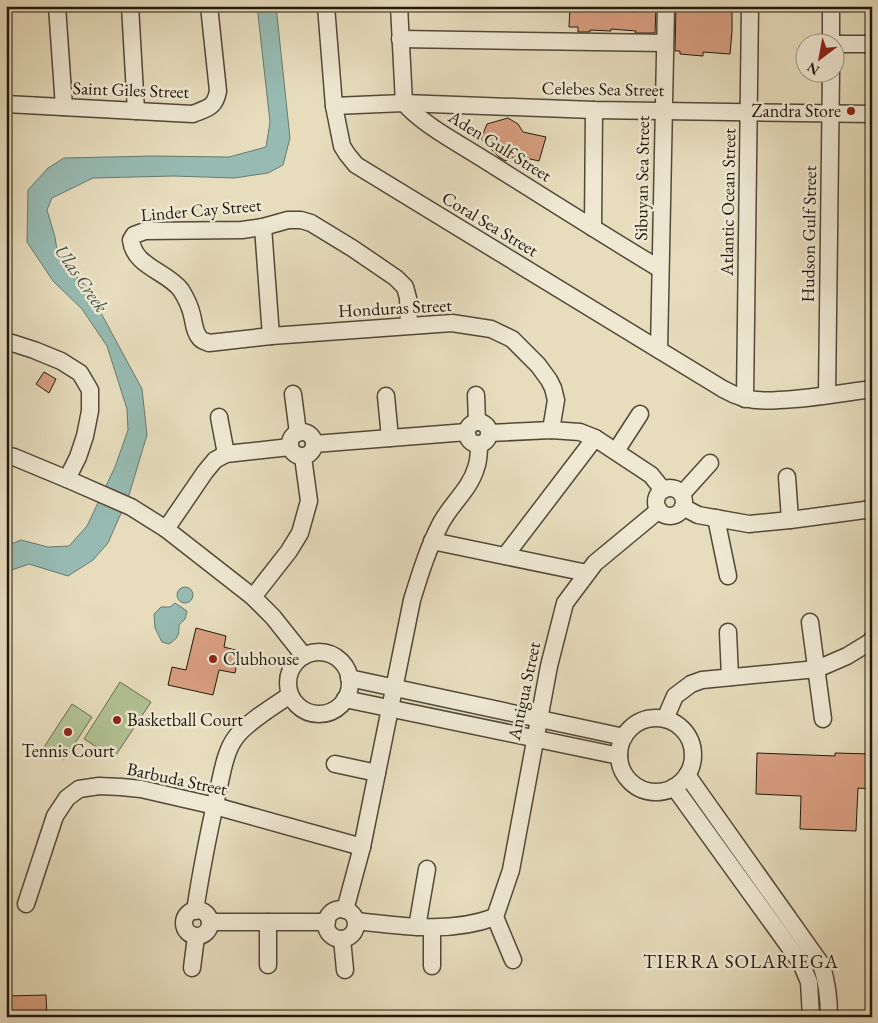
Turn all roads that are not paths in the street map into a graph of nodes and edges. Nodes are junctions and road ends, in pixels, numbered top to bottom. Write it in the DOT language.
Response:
graph roads {
  1 [pos="57,6"];
  2 [pos="130,6"];
  3 [pos="209,6"];
  4 [pos="326,6"];
  5 [pos="399,6"];
  6 [pos="666,6"];
  7 [pos="750,6"];
  8 [pos="831,6"];
  9 [pos="831,32"];
  10 [pos="400,39"];
  11 [pos="665,43"];
  12 [pos="846,44"];
  13 [pos="872,44"];
  14 [pos="831,82"];
  15 [pos="404,103"];
  16 [pos="6,104"];
  17 [pos="334,106"];
  18 [pos="64,107"];
  19 [pos="594,110"];
  20 [pos="136,111"];
  21 [pos="664,111"];
  22 [pos="748,112"];
  23 [pos="830,114"];
  24 [pos="872,114"];
  25 [pos="263,227"];
  26 [pos="593,228"];
  27 [pos="660,269"];
  28 [pos="409,326"];
  29 [pos="271,336"];
  30 [pos="202,340"];
  31 [pos="6,341"];
  32 [pos="659,350"];
  33 [pos="872,389"];
  34 [pos="294,394"];
  35 [pos="476,395"];
  36 [pos="827,395"];
  37 [pos="386,396"];
  38 [pos="746,398"];
  39 [pos="640,414"];
  40 [pos="219,417"];
  41 [pos="472,427"];
  42 [pos="551,430"];
  43 [pos="390,438"];
  44 [pos="595,438"];
  45 [pos="485,439"];
  46 [pos="297,446"];
  47 [pos="616,451"];
  48 [pos="226,454"];
  49 [pos="6,456"];
  50 [pos="710,463"];
  51 [pos="787,477"];
  52 [pos="67,479"];
  53 [pos="663,490"];
  54 [pos="682,501"];
  55 [pos="872,509"];
  56 [pos="659,510"];
  57 [pos="716,518"];
  58 [pos="790,520"];
  59 [pos="166,529"];
  60 [pos="432,541"];
  61 [pos="505,556"];
  62 [pos="587,573"];
  63 [pos="728,576"];
  64 [pos="253,597"];
  65 [pos="810,622"];
  66 [pos="728,632"];
  67 [pos="871,642"];
  68 [pos="304,656"];
  69 [pos="816,669"];
  70 [pos="730,677"];
  71 [pos="349,678"];
  72 [pos="395,688"];
  73 [pos="290,695"];
  74 [pos="345,699"];
  75 [pos="391,709"];
  76 [pos="823,718"];
  77 [pos="538,719"];
  78 [pos="665,719"];
  79 [pos="624,737"];
  80 [pos="535,738"];
  81 [pos="619,756"];
  82 [pos="334,764"];
  83 [pos="377,772"];
  84 [pos="687,775"];
  85 [pos="674,787"];
  86 [pos="215,806"];
  87 [pos="362,847"];
  88 [pos="750,864"];
  89 [pos="428,869"];
  90 [pos="736,873"];
  91 [pos="26,904"];
  92 [pos="195,911"];
  93 [pos="351,915"];
  94 [pos="495,917"];
  95 [pos="210,922"];
  96 [pos="268,922"];
  97 [pos="327,922"];
  98 [pos="424,927"];
  99 [pos="196,937"];
  100 [pos="342,939"];
  101 [pos="806,942"];
  102 [pos="793,952"];
  103 [pos="513,960"];
  104 [pos="268,965"];
  105 [pos="432,966"];
  106 [pos="192,968"];
  107 [pos="345,970"];
  108 [pos="811,1017"];
  109 [pos="829,1017"];
  1 -- 18 [label="street"];
  2 -- 20 [label="street"];
  3 -- 20 [label="street, Saint Giles Street"];
  4 -- 17 [label="street, Coral Sea Street"];
  5 -- 10 [label="street"];
  6 -- 11 [label="street, Sibuyan Sea Street"];
  7 -- 22 [label="street, Atlantic Ocean Street"];
  8 -- 9 [label="street"];
  10 -- 11 [label="street"];
  10 -- 15 [label="street"];
  11 -- 21 [label="street, Sibuyan Sea Street"];
  12 -- 13 [label="street"];
  14 -- 23 [label="street, Hudson Gulf Street"];
  15 -- 17 [label="street, Celebes Sea Street"];
  15 -- 19 [label="street, Celebes Sea Street"];
  15 -- 26 [label="street, Aden Gulf Street"];
  16 -- 18 [label="street, Saint Giles Street"];
  17 -- 32 [label="street, Coral Sea Street"];
  18 -- 20 [label="street, Saint Giles Street"];
  19 -- 21 [label="street, Celebes Sea Street"];
  19 -- 26 [label="street"];
  21 -- 22 [label="street, Celebes Sea Street"];
  21 -- 27 [label="street, Sibuyan Sea Street"];
  22 -- 23 [label="street, Celebes Sea Street"];
  22 -- 38 [label="street, Atlantic Ocean Street"];
  23 -- 24 [label="street, Celebes Sea Street"];
  23 -- 36 [label="street, Hudson Gulf Street"];
  25 -- 28 [label="street, Linder Cay Street"];
  25 -- 29 [label="street"];
  25 -- 30 [label="street, Linder Cay Street"];
  26 -- 27 [label="street, Aden Gulf Street"];
  27 -- 32 [label="street, Sibuyan Sea Street"];
  28 -- 29 [label="street, Honduras Street"];
  28 -- 42 [label="street, Honduras Street"];
  29 -- 30 [label="street, Honduras Street"];
  31 -- 52 [label="street"];
  32 -- 38 [label="street, Coral Sea Street"];
  33 -- 36 [label="street, Coral Sea Street"];
  34 -- 46 [label="street"];
  35 -- 41 [label="street"];
  36 -- 38 [label="street, Coral Sea Street"];
  37 -- 43 [label="street"];
  39 -- 47 [label="street"];
  40 -- 48 [label="street"];
  41 -- 43 [label="street"];
  41 -- 45 [label="street"];
  42 -- 44 [label="street"];
  42 -- 45 [label="street"];
  43 -- 46 [label="street"];
  44 -- 47 [label="street"];
  44 -- 61 [label="street"];
  45 -- 60 [label="street"];
  46 -- 48 [label="street"];
  46 -- 64 [label="street"];
  47 -- 53 [label="street"];
  48 -- 59 [label="street"];
  49 -- 52 [label="street"];
  50 -- 54 [label="street"];
  51 -- 58 [label="street"];
  52 -- 59 [label="street"];
  53 -- 54 [label="street"];
  53 -- 56 [label="street"];
  54 -- 56 [label="street"];
  54 -- 57 [label="street"];
  55 -- 58 [label="street"];
  56 -- 62 [label="street, Antigua Street"];
  57 -- 58 [label="street"];
  57 -- 63 [label="street"];
  59 -- 64 [label="street"];
  60 -- 61 [label="street"];
  60 -- 72 [label="street"];
  61 -- 62 [label="street"];
  62 -- 77 [label="street, Antigua Street"];
  64 -- 68 [label="street"];
  65 -- 69 [label="street"];
  66 -- 70 [label="street"];
  67 -- 69 [label="street"];
  68 -- 71 [label="street"];
  68 -- 73 [label="street"];
  69 -- 70 [label="street"];
  69 -- 76 [label="street"];
  70 -- 78 [label="street"];
  71 -- 72 [label="street"];
  71 -- 74 [label="street"];
  72 -- 75 [label="street"];
  72 -- 77 [label="street"];
  73 -- 74 [label="street"];
  73 -- 86 [label="street"];
  74 -- 75 [label="street"];
  75 -- 80 [label="street"];
  75 -- 83 [label="street"];
  77 -- 79 [label="street"];
  77 -- 80 [label="street, Antigua Street"];
  78 -- 79 [label="street"];
  78 -- 84 [label="street"];
  79 -- 81 [label="street"];
  80 -- 81 [label="street"];
  80 -- 94 [label="street, Antigua Street"];
  81 -- 85 [label="street"];
  82 -- 83 [label="street"];
  83 -- 87 [label="street"];
  84 -- 85 [label="street"];
  84 -- 88 [label="street"];
  85 -- 90 [label="street"];
  86 -- 87 [label="street, Barbuda Street"];
  86 -- 91 [label="street, Barbuda Street"];
  86 -- 92 [label="street"];
  87 -- 93 [label="street"];
  88 -- 90 [label="street"];
  88 -- 101 [label="street"];
  89 -- 98 [label="street"];
  90 -- 102 [label="street"];
  92 -- 95 [label="street"];
  92 -- 99 [label="street"];
  93 -- 97 [label="street"];
  93 -- 98 [label="street"];
  93 -- 100 [label="street"];
  94 -- 98 [label="street"];
  94 -- 103 [label="street"];
  95 -- 96 [label="street"];
  95 -- 99 [label="street"];
  96 -- 97 [label="street"];
  96 -- 104 [label="street"];
  97 -- 100 [label="street"];
  98 -- 105 [label="street"];
  99 -- 106 [label="street"];
  100 -- 107 [label="street"];
  101 -- 102 [label="street"];
  101 -- 109 [label="street"];
  102 -- 108 [label="street"];
}
